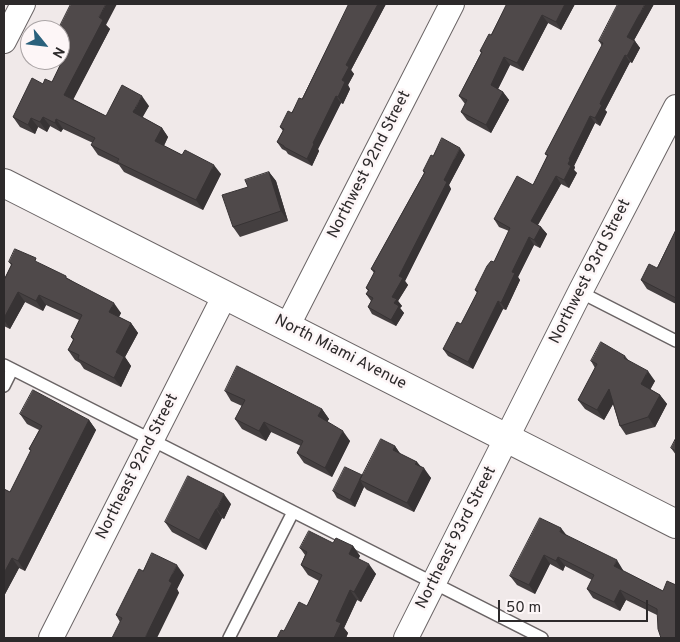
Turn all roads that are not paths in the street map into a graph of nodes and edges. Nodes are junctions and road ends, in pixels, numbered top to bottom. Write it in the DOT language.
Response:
graph roads {
  1 [pos="22,4"];
  2 [pos="452,4"];
  3 [pos="4,41"];
  4 [pos="676,107"];
  5 [pos="4,183"];
  6 [pos="580,292"];
  7 [pos="225,295"];
  8 [pos="287,327"];
  9 [pos="676,341"];
  10 [pos="8,367"];
  11 [pos="4,386"];
  12 [pos="507,438"];
  13 [pos="151,440"];
  14 [pos="294,512"];
  15 [pos="676,524"];
  16 [pos="434,584"];
  17 [pos="51,638"];
  18 [pos="230,638"];
  19 [pos="406,638"];
  20 [pos="542,638"];
  1 -- 3 [label="street"];
  2 -- 8 [label="street, Northwest 92nd Street"];
  4 -- 6 [label="street, Northwest 93rd Street"];
  5 -- 7 [label="main road, North Miami Avenue"];
  6 -- 9 [label="lane"];
  6 -- 12 [label="street, Northwest 93rd Street"];
  7 -- 8 [label="main road, North Miami Avenue"];
  7 -- 13 [label="street, Northeast 92nd Street"];
  8 -- 12 [label="main road, North Miami Avenue"];
  10 -- 11 [label="lane"];
  10 -- 13 [label="lane"];
  12 -- 15 [label="main road, North Miami Avenue"];
  12 -- 16 [label="street, Northeast 93rd Street"];
  13 -- 14 [label="lane"];
  13 -- 17 [label="street, Northeast 92nd Street"];
  14 -- 16 [label="lane"];
  14 -- 18 [label="lane"];
  16 -- 19 [label="street, Northeast 93rd Street"];
  16 -- 20 [label="lane"];
}
